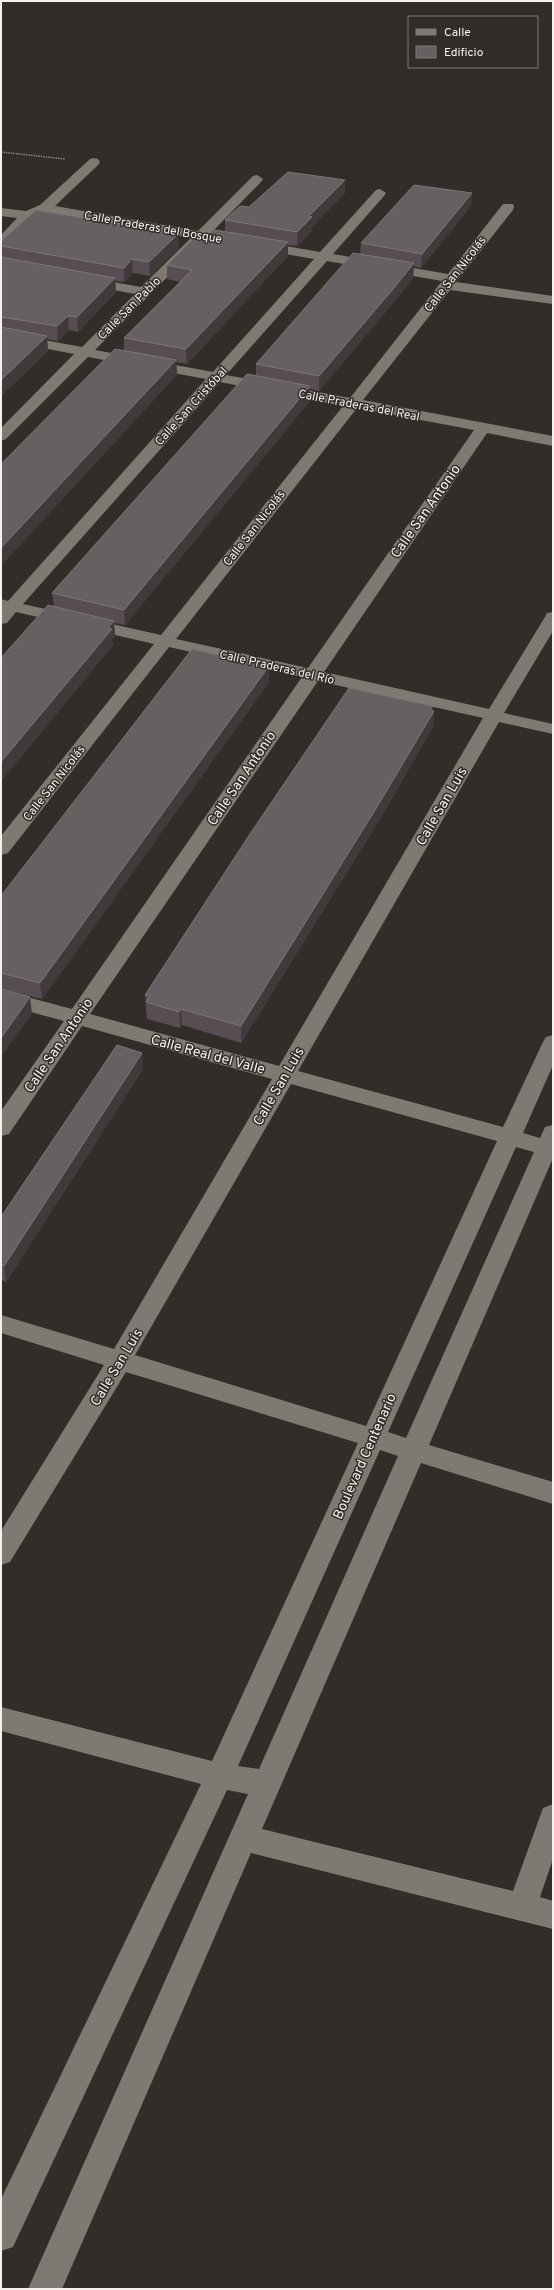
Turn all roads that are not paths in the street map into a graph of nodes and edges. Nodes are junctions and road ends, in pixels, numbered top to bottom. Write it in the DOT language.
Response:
graph roads {
  1 [pos="94,162"];
  2 [pos="257,179"];
  3 [pos="380,194"];
  4 [pos="508,207"];
  5 [pos="45,208"];
  6 [pos="1,212"];
  7 [pos="27,216"];
  8 [pos="201,236"];
  9 [pos="1,243"];
  10 [pos="324,257"];
  11 [pos="69,278"];
  12 [pos="449,282"];
  13 [pos="145,292"];
  14 [pos="553,300"];
  15 [pos="1,336"];
  16 [pos="85,352"];
  17 [pos="216,377"];
  18 [pos="353,404"];
  19 [pos="1,416"];
  20 [pos="18,420"];
  21 [pos="482,429"];
  22 [pos="1,436"];
  23 [pos="553,441"];
  24 [pos="5,610"];
  25 [pos="553,617"];
  26 [pos="165,642"];
  27 [pos="312,675"];
  28 [pos="494,715"];
  29 [pos="553,729"];
  30 [pos="1,849"];
  31 [pos="1,997"];
  32 [pos="76,1018"];
  33 [pos="553,1042"];
  34 [pos="285,1075"];
  35 [pos="1,1128"];
  36 [pos="510,1136"];
  37 [pos="551,1143"];
  38 [pos="1,1324"];
  39 [pos="120,1360"];
  40 [pos="372,1439"];
  41 [pos="414,1451"];
  42 [pos="553,1493"];
  43 [pos="1,1554"];
  44 [pos="1,1720"];
  45 [pos="219,1776"];
  46 [pos="268,1784"];
  47 [pos="553,1817"];
  48 [pos="244,1838"];
  49 [pos="522,1907"];
  50 [pos="553,1915"];
  51 [pos="1,2235"];
  52 [pos="45,2289"];
  1 -- 5 [label="street"];
  2 -- 8 [label="street, Calle San Pablo"];
  3 -- 10 [label="street, Calle San Cristóbal"];
  4 -- 12 [label="street, Calle San Nicolás"];
  5 -- 7 [label="street"];
  5 -- 8 [label="street, Calle Praderas del Bosque"];
  6 -- 7 [label="street"];
  7 -- 9 [label="street"];
  8 -- 10 [label="street, Calle Praderas del Bosque"];
  8 -- 13 [label="street, Calle San Pablo"];
  10 -- 12 [label="street, Calle Praderas del Bosque"];
  10 -- 17 [label="street, Calle San Cristóbal"];
  11 -- 13 [label="street"];
  12 -- 14 [label="street, Calle Praderas del Bosque"];
  12 -- 18 [label="street, Calle San Nicolás"];
  13 -- 16 [label="street, Calle San Pablo"];
  15 -- 16 [label="street, Calle Praderas del Real"];
  16 -- 17 [label="street, Calle Praderas del Real"];
  16 -- 20 [label="street, Calle San Pablo"];
  17 -- 18 [label="street, Calle Praderas del Real"];
  17 -- 24 [label="street, Calle San Cristóbal"];
  18 -- 21 [label="street, Calle Praderas del Real"];
  18 -- 26 [label="street, Calle San Nicolás"];
  19 -- 20 [label="street"];
  20 -- 22 [label="street, Calle San Pablo"];
  21 -- 23 [label="street, Calle Praderas del Real"];
  21 -- 27 [label="street, Calle San Antonio"];
  24 -- 26 [label="street, Calle Praderas del Río"];
  25 -- 28 [label="street, Calle San Luis"];
  26 -- 27 [label="street, Calle Praderas del Río"];
  26 -- 30 [label="street, Calle San Nicolás"];
  27 -- 28 [label="street, Calle Praderas del Río"];
  27 -- 32 [label="street, Calle San Antonio"];
  28 -- 29 [label="street, Calle Praderas del Río"];
  28 -- 34 [label="street, Calle San Luis"];
  31 -- 32 [label="street, Calle Real del Valle"];
  32 -- 34 [label="street, Calle Real del Valle"];
  32 -- 35 [label="street, Calle San Antonio"];
  33 -- 36 [label="street, Boulevard Centenario"];
  34 -- 36 [label="street, Calle Real del Valle"];
  34 -- 39 [label="street, Calle San Luis"];
  36 -- 37 [label="street, Calle Real del Valle"];
  36 -- 40 [label="street, Boulevard Centenario"];
  37 -- 41 [label="street"];
  38 -- 39 [label="street"];
  39 -- 40 [label="street"];
  39 -- 43 [label="street, Calle San Luis"];
  40 -- 41 [label="street"];
  40 -- 45 [label="street, Boulevard Centenario"];
  41 -- 42 [label="street"];
  41 -- 46 [label="street"];
  44 -- 45 [label="street"];
  45 -- 46 [label="street"];
  45 -- 51 [label="street, Boulevard Centenario"];
  46 -- 48 [label="street"];
  47 -- 49 [label="street"];
  48 -- 49 [label="street"];
  48 -- 52 [label="street"];
  49 -- 50 [label="street"];
}
